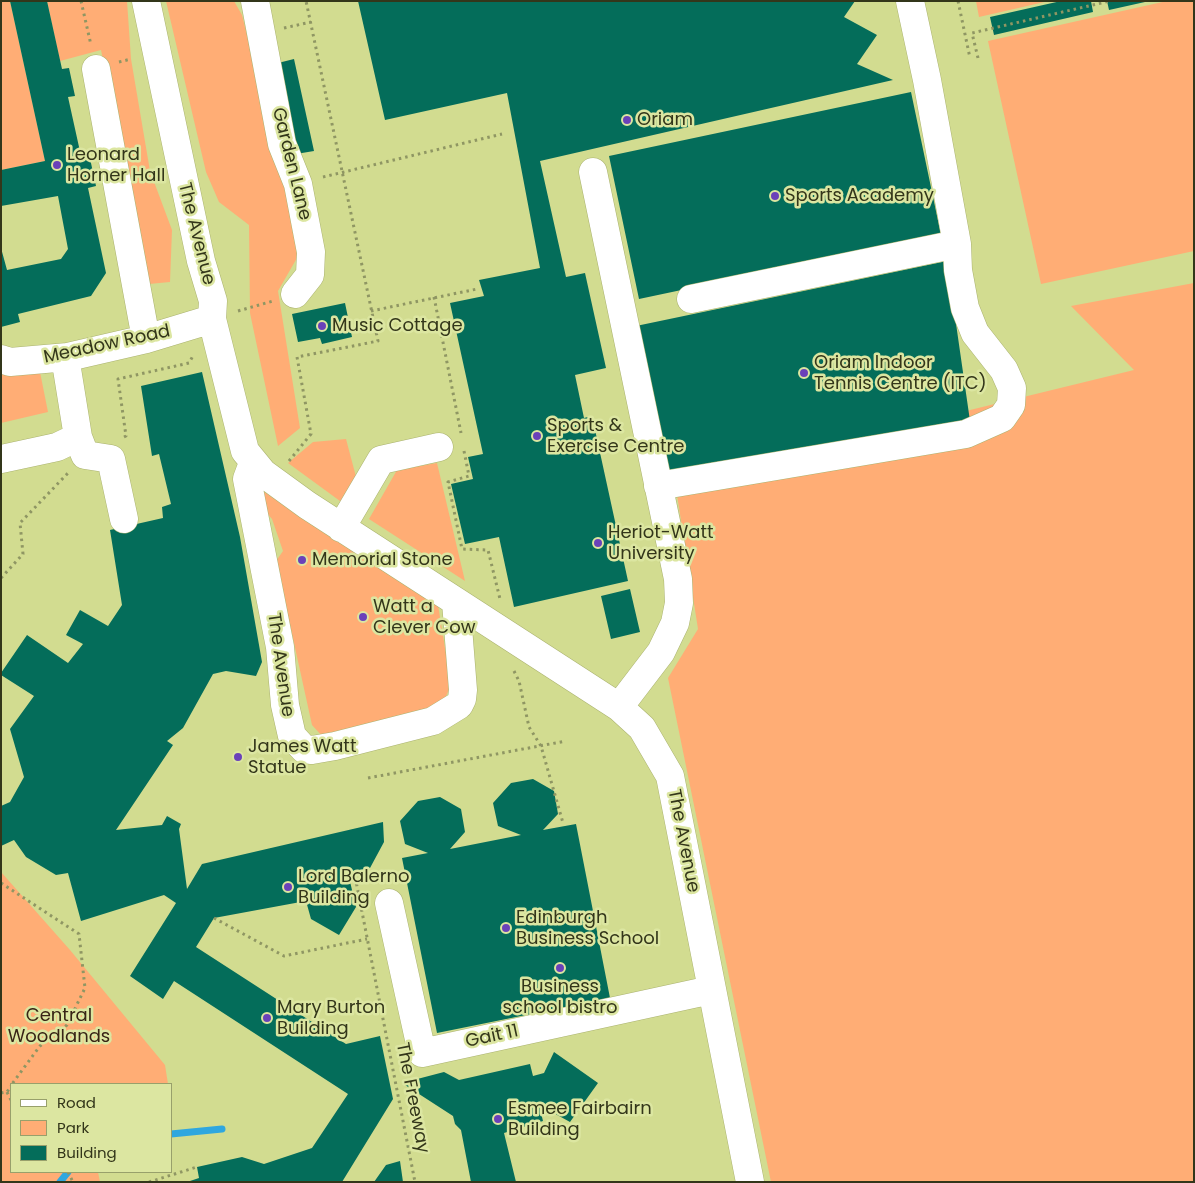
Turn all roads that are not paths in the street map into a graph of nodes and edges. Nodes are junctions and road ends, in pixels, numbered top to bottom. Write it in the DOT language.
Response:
graph roads {
  1 [pos="146,1"];
  2 [pos="255,1"];
  3 [pos="910,1"];
  4 [pos="96,69"];
  5 [pos="592,172"];
  6 [pos="957,244"];
  7 [pos="295,294"];
  8 [pos="691,299"];
  9 [pos="212,320"];
  10 [pos="146,339"];
  11 [pos="68,357"];
  12 [pos="1,359"];
  13 [pos="78,437"];
  14 [pos="455,443"];
  15 [pos="1,459"];
  16 [pos="263,472"];
  17 [pos="658,486"];
  18 [pos="124,519"];
  19 [pos="341,528"];
  20 [pos="456,602"];
  21 [pos="619,707"];
  22 [pos="389,904"];
  23 [pos="711,990"];
  24 [pos="750,1182"];
  1 -- 9 [label="street, The Avenue"];
  2 -- 7 [label="street, Garden Lane"];
  3 -- 6 [label="street"];
  4 -- 10 [label="street"];
  5 -- 17 [label="street"];
  6 -- 8 [label="street"];
  6 -- 17 [label="street"];
  9 -- 10 [label="street, Meadow Road"];
  9 -- 16 [label="street, The Avenue"];
  10 -- 11 [label="street, Meadow Road"];
  11 -- 12 [label="street, Meadow Road"];
  11 -- 13 [label="street"];
  13 -- 15 [label="street"];
  13 -- 18 [label="street"];
  14 -- 19 [label="street"];
  16 -- 19 [label="street, The Avenue"];
  16 -- 20 [label="street, The Avenue"];
  17 -- 21 [label="street"];
  19 -- 20 [label="street, The Avenue"];
  20 -- 21 [label="street, The Avenue"];
  21 -- 23 [label="street, The Avenue"];
  22 -- 23 [label="street, Gait 11"];
  23 -- 24 [label="street, The Avenue"];
}
